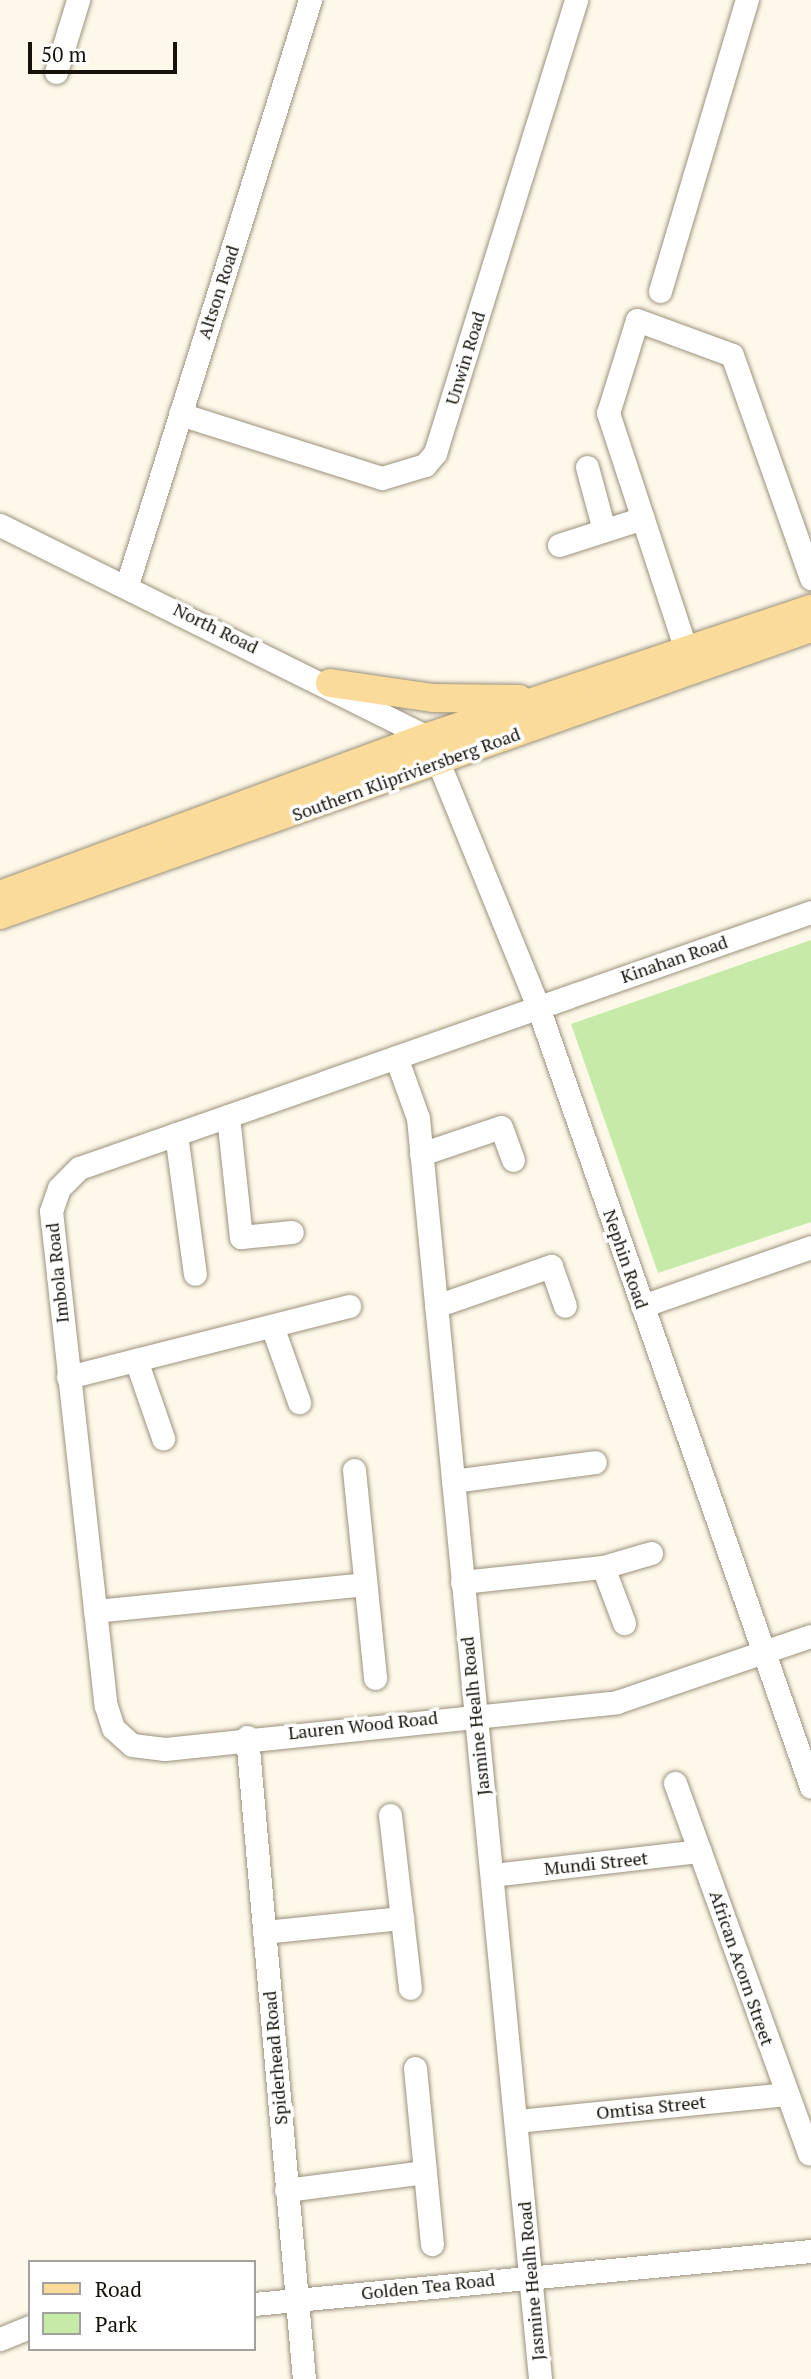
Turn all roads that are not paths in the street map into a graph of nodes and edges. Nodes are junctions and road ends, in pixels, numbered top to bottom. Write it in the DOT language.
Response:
graph roads {
  1 [pos="78,0"];
  2 [pos="310,0"];
  3 [pos="576,0"];
  4 [pos="747,0"];
  5 [pos="56,72"];
  6 [pos="660,291"];
  7 [pos="180,414"];
  8 [pos="587,467"];
  9 [pos="643,519"];
  10 [pos="0,525"];
  11 [pos="604,530"];
  12 [pos="559,545"];
  13 [pos="811,578"];
  14 [pos="127,585"];
  15 [pos="811,609"];
  16 [pos="811,628"];
  17 [pos="686,650"];
  18 [pos="330,683"];
  19 [pos="561,693"];
  20 [pos="435,748"];
  21 [pos="126,859"];
  22 [pos="0,895"];
  23 [pos="811,912"];
  24 [pos="0,915"];
  25 [pos="538,1007"];
  26 [pos="396,1057"];
  27 [pos="229,1116"];
  28 [pos="176,1134"];
  29 [pos="421,1154"];
  30 [pos="513,1160"];
  31 [pos="292,1232"];
  32 [pos="811,1247"];
  33 [pos="195,1274"];
  34 [pos="349,1306"];
  35 [pos="436,1306"];
  36 [pos="565,1306"];
  37 [pos="642,1306"];
  38 [pos="272,1326"];
  39 [pos="135,1360"];
  40 [pos="68,1377"];
  41 [pos="299,1402"];
  42 [pos="163,1438"];
  43 [pos="595,1462"];
  44 [pos="354,1470"];
  45 [pos="453,1481"];
  46 [pos="651,1553"];
  47 [pos="603,1567"];
  48 [pos="462,1582"];
  49 [pos="365,1584"];
  50 [pos="95,1611"];
  51 [pos="624,1623"];
  52 [pos="811,1636"];
  53 [pos="764,1653"];
  54 [pos="375,1678"];
  55 [pos="475,1713"];
  56 [pos="247,1737"];
  57 [pos="164,1749"];
  58 [pos="675,1783"];
  59 [pos="811,1787"];
  60 [pos="390,1815"];
  61 [pos="700,1851"];
  62 [pos="492,1875"];
  63 [pos="402,1917"];
  64 [pos="264,1932"];
  65 [pos="410,1988"];
  66 [pos="415,2068"];
  67 [pos="786,2094"];
  68 [pos="517,2121"];
  69 [pos="809,2153"];
  70 [pos="425,2172"];
  71 [pos="286,2190"];
  72 [pos="432,2244"];
  73 [pos="811,2251"];
  74 [pos="530,2276"];
  75 [pos="295,2300"];
  76 [pos="256,2304"];
  77 [pos="28,2328"];
  78 [pos="0,2339"];
  79 [pos="304,2379"];
  80 [pos="540,2379"];
  1 -- 5 [label="street"];
  2 -- 7 [label="street, Altson Road"];
  3 -- 7 [label="street, Unwin Road"];
  4 -- 6 [label="street"];
  7 -- 14 [label="street, Altson Road"];
  8 -- 11 [label="street"];
  9 -- 11 [label="street"];
  9 -- 13 [label="street"];
  9 -- 17 [label="street"];
  10 -- 14 [label="street, North Road"];
  11 -- 12 [label="street"];
  14 -- 18 [label="street, North Road"];
  15 -- 17 [label="main road, Southern Klipriviersberg Road"];
  16 -- 20 [label="main road, Southern Klipriviersberg Road"];
  17 -- 19 [label="main road, Southern Klipriviersberg Road"];
  18 -- 19 [label="main road"];
  18 -- 20 [label="street, North Road"];
  19 -- 20 [label="main road, Southern Klipriviersberg Road"];
  20 -- 21 [label="main road, Southern Klipriviersberg Road"];
  20 -- 25 [label="street, Nephin Road"];
  21 -- 22 [label="main road, Southern Klipriviersberg Road"];
  21 -- 24 [label="main road, Southern Klipriviersberg Road"];
  23 -- 25 [label="street, Kinahan Road"];
  25 -- 26 [label="street, Imbola Road"];
  25 -- 37 [label="street, Nephin Road"];
  26 -- 27 [label="street, Imbola Road"];
  26 -- 29 [label="street, Jasmine Healh Road"];
  27 -- 28 [label="street, Imbola Road"];
  27 -- 31 [label="street"];
  28 -- 33 [label="street"];
  28 -- 40 [label="street, Imbola Road"];
  29 -- 30 [label="street"];
  29 -- 35 [label="street, Jasmine Healh Road"];
  32 -- 37 [label="street"];
  34 -- 38 [label="street"];
  35 -- 36 [label="street"];
  35 -- 45 [label="street, Jasmine Healh Road"];
  37 -- 53 [label="street, Nephin Road"];
  38 -- 39 [label="street"];
  38 -- 41 [label="street"];
  39 -- 40 [label="street"];
  39 -- 42 [label="street"];
  40 -- 50 [label="street, Imbola Road"];
  43 -- 45 [label="street"];
  44 -- 49 [label="street"];
  45 -- 48 [label="street, Jasmine Healh Road"];
  46 -- 47 [label="street"];
  47 -- 48 [label="street"];
  47 -- 51 [label="street"];
  48 -- 55 [label="street, Jasmine Healh Road"];
  49 -- 50 [label="street"];
  49 -- 54 [label="street"];
  50 -- 57 [label="street, Imbola Road"];
  52 -- 53 [label="street, Lauren Wood Road"];
  53 -- 55 [label="street, Lauren Wood Road"];
  53 -- 59 [label="street, Nephin Road"];
  55 -- 56 [label="street, Lauren Wood Road"];
  55 -- 62 [label="street, Jasmine Healh Road"];
  56 -- 57 [label="street, Lauren Wood Road"];
  56 -- 64 [label="street, Spiderhead Road"];
  58 -- 61 [label="street, African Acorn Street"];
  60 -- 63 [label="street"];
  61 -- 62 [label="street, Mundi Street"];
  61 -- 67 [label="street, African Acorn Street"];
  62 -- 68 [label="street, Jasmine Healh Road"];
  63 -- 64 [label="street"];
  63 -- 65 [label="street"];
  64 -- 71 [label="street, Spiderhead Road"];
  66 -- 70 [label="street"];
  67 -- 68 [label="street, Omtisa Street"];
  67 -- 69 [label="street, African Acorn Street"];
  68 -- 74 [label="street, Jasmine Healh Road"];
  70 -- 71 [label="street"];
  70 -- 72 [label="street"];
  71 -- 75 [label="street, Spiderhead Road"];
  73 -- 74 [label="street, Golden Tea Road"];
  74 -- 75 [label="street, Golden Tea Road"];
  74 -- 80 [label="street, Jasmine Healh Road"];
  75 -- 76 [label="street, Golden Tea Road"];
  75 -- 79 [label="street, Spiderhead Road"];
  77 -- 78 [label="street"];
}
